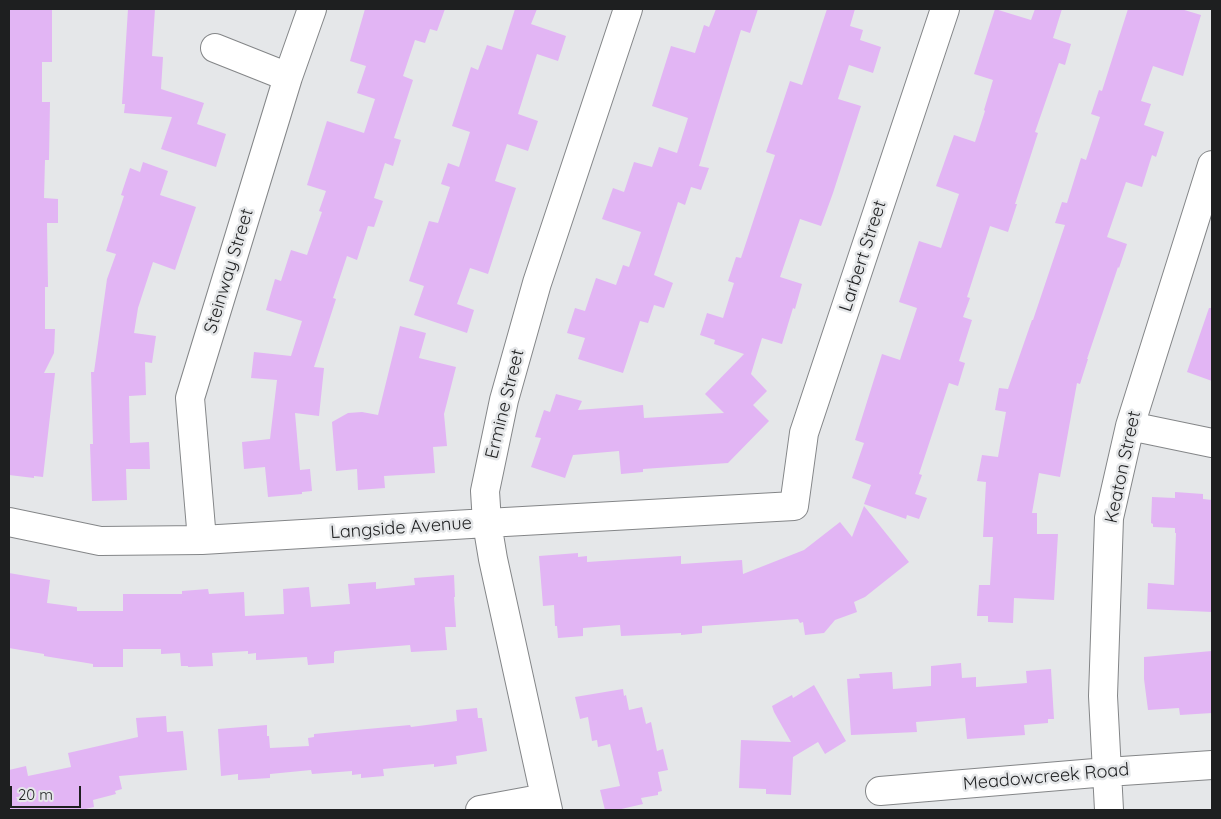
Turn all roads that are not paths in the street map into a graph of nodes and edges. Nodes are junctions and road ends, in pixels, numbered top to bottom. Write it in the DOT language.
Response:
graph roads {
  1 [pos="312,9"];
  2 [pos="628,9"];
  3 [pos="945,9"];
  4 [pos="214,48"];
  5 [pos="288,77"];
  6 [pos="1212,166"];
  7 [pos="1130,426"];
  8 [pos="1212,443"];
  9 [pos="794,506"];
  10 [pos="9,522"];
  11 [pos="487,522"];
  12 [pos="202,540"];
  13 [pos="1212,765"];
  14 [pos="1107,772"];
  15 [pos="880,791"];
  16 [pos="547,804"];
  17 [pos="480,810"];
  18 [pos="1109,810"];
  1 -- 5 [label="street, Steinway Street"];
  2 -- 11 [label="street, Ermine Street"];
  3 -- 9 [label="street, Larbert Street"];
  4 -- 5 [label="street"];
  5 -- 12 [label="street, Steinway Street"];
  6 -- 7 [label="street, Keaton Street"];
  7 -- 8 [label="street"];
  7 -- 14 [label="street, Keaton Street"];
  9 -- 11 [label="street, Langside Avenue"];
  10 -- 12 [label="street, Langside Avenue"];
  11 -- 12 [label="street, Langside Avenue"];
  11 -- 16 [label="street, Ermine Street"];
  13 -- 14 [label="street, Meadowcreek Road"];
  14 -- 15 [label="street, Meadowcreek Road"];
  14 -- 18 [label="street, Keaton Street"];
  16 -- 17 [label="street"];
}
